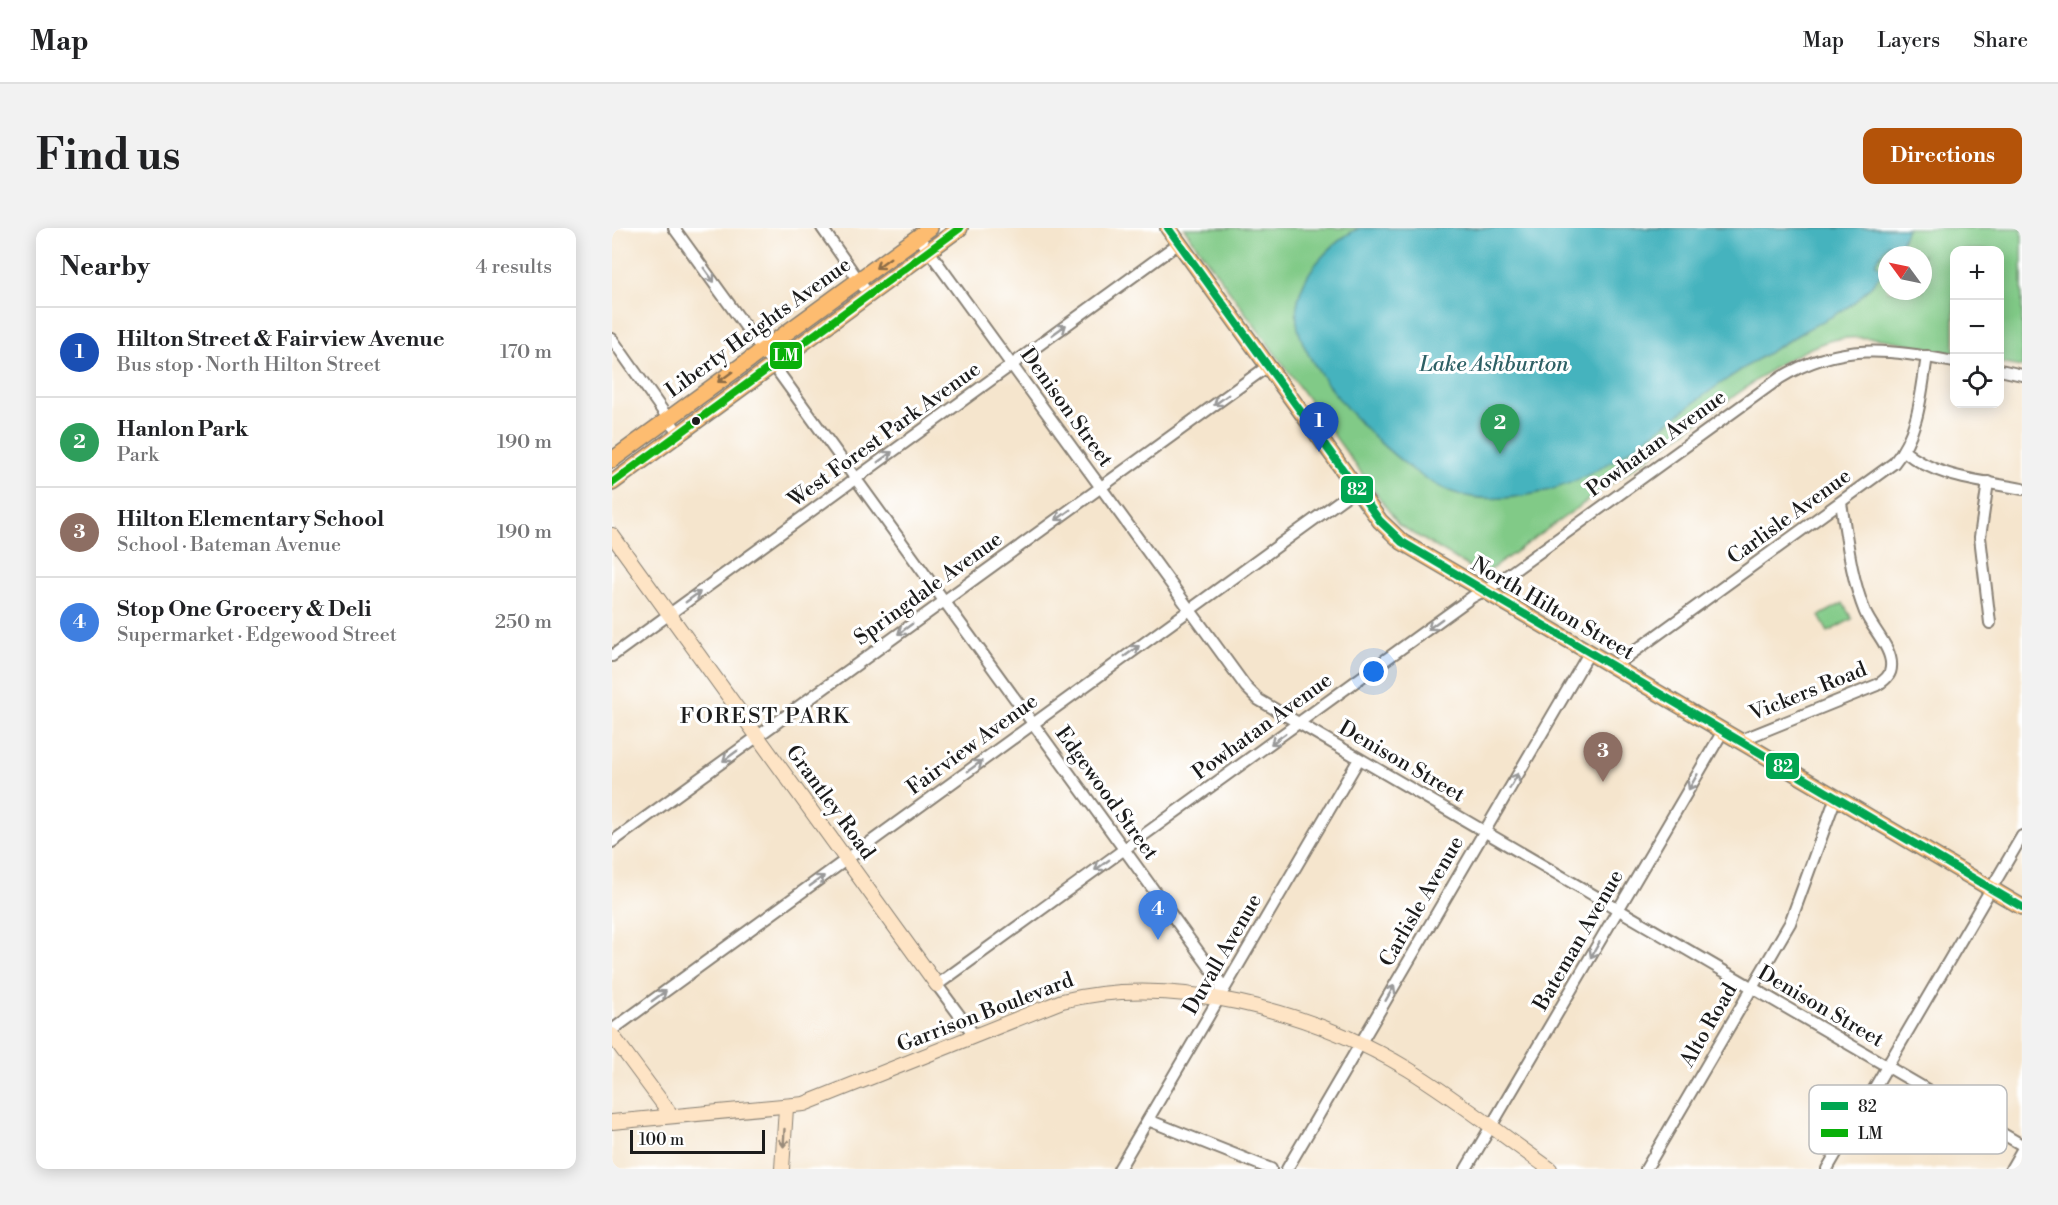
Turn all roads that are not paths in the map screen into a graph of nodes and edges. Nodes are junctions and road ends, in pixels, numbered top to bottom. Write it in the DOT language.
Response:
graph roads {
  1 [pos="674,228"];
  2 [pos="822,228"];
  3 [pos="960,228"];
  4 [pos="1168,228"];
  5 [pos="924,232"];
  6 [pos="1179,243"];
  7 [pos="929,251"];
  8 [pos="859,280"];
  9 [pos="869,295"];
  10 [pos="612,339"];
  11 [pos="762,350"];
  12 [pos="1927,356"];
  13 [pos="1950,361"];
  14 [pos="773,365"];
  15 [pos="1012,365"];
  16 [pos="1268,366"];
  17 [pos="2004,371"];
  18 [pos="2022,375"];
  19 [pos="669,419"];
  20 [pos="679,434"];
  21 [pos="1904,451"];
  22 [pos="612,460"];
  23 [pos="855,479"];
  24 [pos="1988,482"];
  25 [pos="612,483"];
  26 [pos="1101,487"];
  27 [pos="1356,489"];
  28 [pos="2022,489"];
  29 [pos="1841,502"];
  30 [pos="612,535"];
  31 [pos="1484,591"];
  32 [pos="944,601"];
  33 [pos="1190,610"];
  34 [pos="669,614"];
  35 [pos="1990,623"];
  36 [pos="1589,653"];
  37 [pos="612,656"];
  38 [pos="1613,667"];
  39 [pos="1033,724"];
  40 [pos="1299,724"];
  41 [pos="1723,731"];
  42 [pos="758,736"];
  43 [pos="1739,741"];
  44 [pos="1359,759"];
  45 [pos="1836,797"];
  46 [pos="1484,831"];
  47 [pos="2022,836"];
  48 [pos="612,842"];
  49 [pos="1124,849"];
  50 [pos="846,859"];
  51 [pos="1991,888"];
  52 [pos="2022,907"];
  53 [pos="1618,910"];
  54 [pos="937,985"];
  55 [pos="1752,988"];
  56 [pos="1219,999"];
  57 [pos="612,1032"];
  58 [pos="974,1035"];
  59 [pos="1360,1044"];
  60 [pos="1887,1066"];
  61 [pos="1876,1085"];
  62 [pos="1919,1085"];
  63 [pos="786,1108"];
  64 [pos="672,1116"];
  65 [pos="1148,1120"];
  66 [pos="612,1122"];
  67 [pos="1491,1127"];
  68 [pos="2007,1136"];
  69 [pos="2022,1145"];
  70 [pos="2022,1150"];
  71 [pos="1836,1154"];
  72 [pos="782,1169"];
  73 [pos="1119,1169"];
  74 [pos="1270,1169"];
  75 [pos="1287,1169"];
  76 [pos="1466,1169"];
  77 [pos="1550,1169"];
  78 [pos="1646,1169"];
  79 [pos="1827,1169"];
  80 [pos="2011,1169"];
  1 -- 11 [label="street, Edgewood Street, one-way"];
  2 -- 8 [label="street"];
  3 -- 7 [label="main road, Liberty Heights Avenue"];
  4 -- 6 [label="main road, North Hilton Street"];
  5 -- 7 [label="street, Denison Street"];
  5 -- 8 [label="main road, Liberty Heights Avenue, one-way"];
  15 -- 6 [label="street, West Forest Park Avenue, one-way"];
  6 -- 16 [label="main road, North Hilton Street"];
  7 -- 9 [label="main road, Liberty Heights Avenue"];
  7 -- 15 [label="street, Denison Street"];
  8 -- 9 [label="street"];
  8 -- 11 [label="main road, Liberty Heights Avenue"];
  9 -- 14 [label="main road, Liberty Heights Avenue"];
  10 -- 19 [label="street"];
  11 -- 14 [label="street, Edgewood Street"];
  11 -- 19 [label="main road, Liberty Heights Avenue, one-way"];
  12 -- 13 [label="street, Powhatan Avenue"];
  12 -- 21 [label="street, Carlisle Avenue"];
  12 -- 31 [label="street, Powhatan Avenue"];
  14 -- 20 [label="main road, Liberty Heights Avenue"];
  14 -- 23 [label="street, Edgewood Street"];
  23 -- 15 [label="street, West Forest Park Avenue, one-way"];
  15 -- 26 [label="street, Denison Street"];
  16 -- 26 [label="street, Springdale Avenue, one-way"];
  16 -- 27 [label="main road, North Hilton Street"];
  17 -- 18 [label="street"];
  19 -- 20 [label="street"];
  19 -- 22 [label="main road, Liberty Heights Avenue"];
  20 -- 25 [label="main road, Liberty Heights Avenue"];
  21 -- 24 [label="street"];
  21 -- 29 [label="street, Carlisle Avenue"];
  23 -- 32 [label="street, Edgewood Street"];
  34 -- 23 [label="street, West Forest Park Avenue, one-way"];
  24 -- 28 [label="street"];
  24 -- 35 [label="street"];
  26 -- 32 [label="street, Springdale Avenue, one-way"];
  26 -- 33 [label="street, Denison Street"];
  27 -- 31 [label="main road, North Hilton Street"];
  27 -- 33 [label="street, Fairview Avenue"];
  29 -- 38 [label="street, Carlisle Avenue"];
  29 -- 43 [label="street, Vickers Road"];
  30 -- 34 [label="main road, Grantley Road"];
  31 -- 36 [label="main road, North Hilton Street"];
  31 -- 40 [label="street, Powhatan Avenue, one-way"];
  32 -- 39 [label="street, Edgewood Street"];
  32 -- 42 [label="street, Springdale Avenue, one-way"];
  39 -- 33 [label="street, Fairview Avenue, one-way"];
  33 -- 40 [label="street, Denison Street"];
  34 -- 37 [label="street, West Forest Park Avenue"];
  34 -- 42 [label="main road, Grantley Road"];
  36 -- 38 [label="main road, North Hilton Street"];
  46 -- 36 [label="street, Carlisle Avenue, one-way"];
  38 -- 41 [label="main road, North Hilton Street"];
  39 -- 49 [label="street, Edgewood Street"];
  50 -- 39 [label="street, Fairview Avenue, one-way"];
  40 -- 44 [label="street, Denison Street"];
  40 -- 49 [label="street, Powhatan Avenue, one-way"];
  41 -- 43 [label="main road, North Hilton Street"];
  41 -- 53 [label="street, Bateman Avenue, one-way"];
  42 -- 48 [label="street, Springdale Avenue, one-way"];
  42 -- 50 [label="main road, Grantley Road"];
  43 -- 45 [label="main road, North Hilton Street"];
  44 -- 46 [label="street, Denison Street"];
  44 -- 56 [label="street, Duvall Avenue"];
  45 -- 51 [label="main road, North Hilton Street"];
  45 -- 55 [label="street, Alto Road"];
  46 -- 53 [label="street, Denison Street"];
  59 -- 46 [label="street, Carlisle Avenue, one-way"];
  47 -- 51 [label="street"];
  49 -- 54 [label="street, Powhatan Avenue, one-way"];
  49 -- 56 [label="street, Edgewood Street"];
  50 -- 54 [label="main road, Grantley Road"];
  57 -- 50 [label="street, Fairview Avenue, one-way"];
  51 -- 52 [label="main road, North Hilton Street"];
  51 -- 60 [label="street"];
  53 -- 55 [label="street, Denison Street"];
  53 -- 67 [label="street, Bateman Avenue, one-way"];
  54 -- 58 [label="street, Grantley Road"];
  55 -- 60 [label="street, Denison Street"];
  55 -- 78 [label="street, Alto Road"];
  56 -- 58 [label="main road, Garrison Boulevard"];
  56 -- 59 [label="main road, Garrison Boulevard"];
  56 -- 65 [label="street, Duvall Avenue"];
  57 -- 64 [label="main road"];
  58 -- 63 [label="main road, Garrison Boulevard"];
  59 -- 67 [label="main road, Garrison Boulevard"];
  59 -- 75 [label="street, Carlisle Avenue"];
  60 -- 61 [label="street"];
  60 -- 62 [label="street, Denison Street"];
  63 -- 64 [label="main road, Garrison Boulevard"];
  63 -- 72 [label="main road, one-way"];
  64 -- 66 [label="main road, Garrison Boulevard"];
  65 -- 73 [label="street, Duvall Avenue"];
  65 -- 74 [label="street"];
  67 -- 76 [label="street, Bateman Avenue"];
  67 -- 77 [label="main road, Garrison Boulevard"];
  68 -- 69 [label="street, Denison Street"];
  70 -- 80 [label="street"];
  71 -- 79 [label="street"];
}
